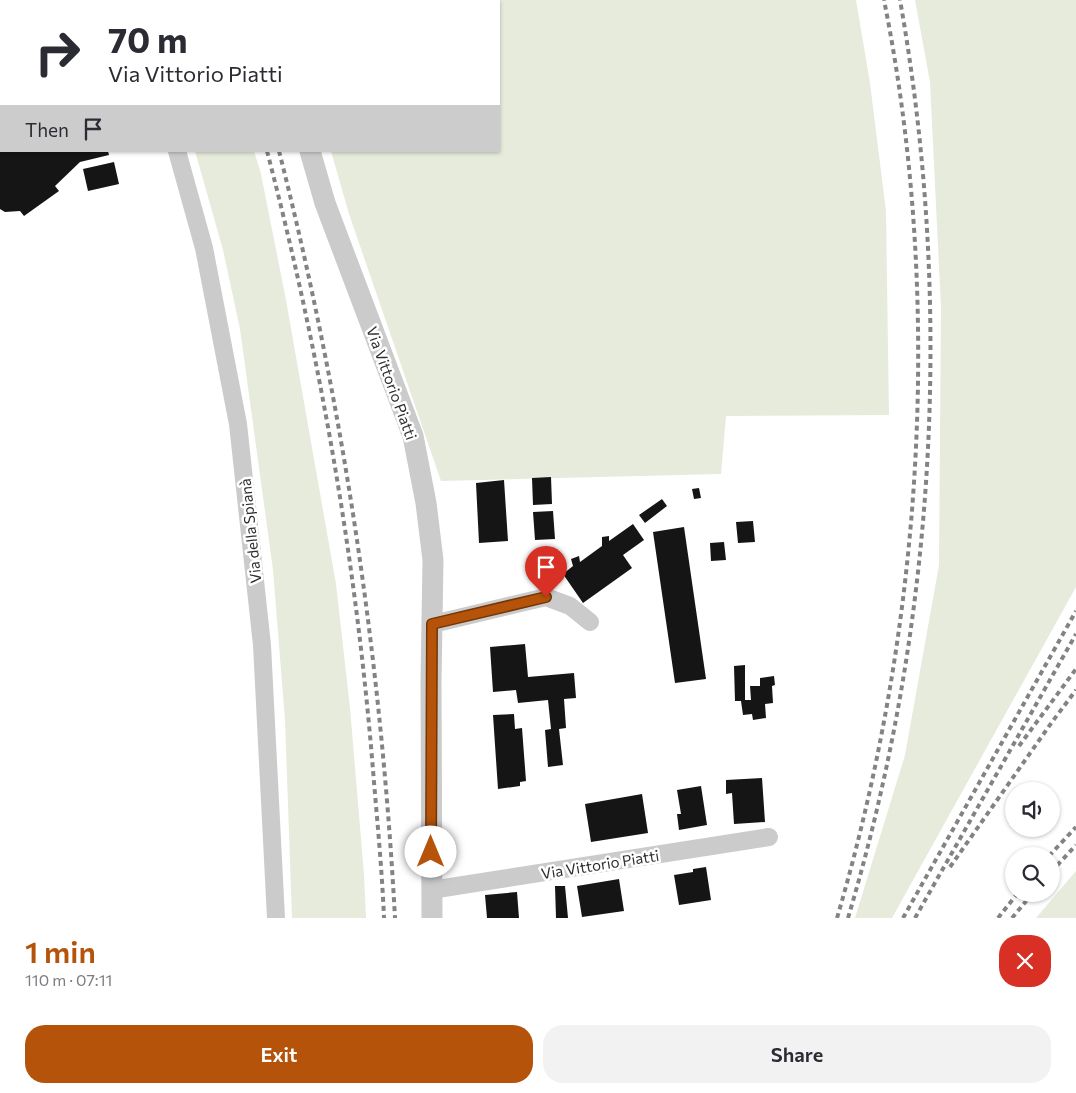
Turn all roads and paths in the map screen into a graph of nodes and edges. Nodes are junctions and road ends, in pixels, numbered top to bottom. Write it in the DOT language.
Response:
graph roads {
  1 [pos="176,152"];
  2 [pos="310,152"];
  3 [pos="590,622"];
  4 [pos="432,624"];
  5 [pos="769,837"];
  6 [pos="431,890"];
  7 [pos="276,918"];
  8 [pos="432,918"];
  1 -- 7 [label="street, Via della Spianà"];
  2 -- 4 [label="street, Via Vittorio Piatti"];
  3 -- 4 [label="street"];
  4 -- 6 [label="street, Via Vittorio Piatti"];
  5 -- 6 [label="street, Via Vittorio Piatti"];
  6 -- 8 [label="street, Via Vittorio Piatti"];
}
